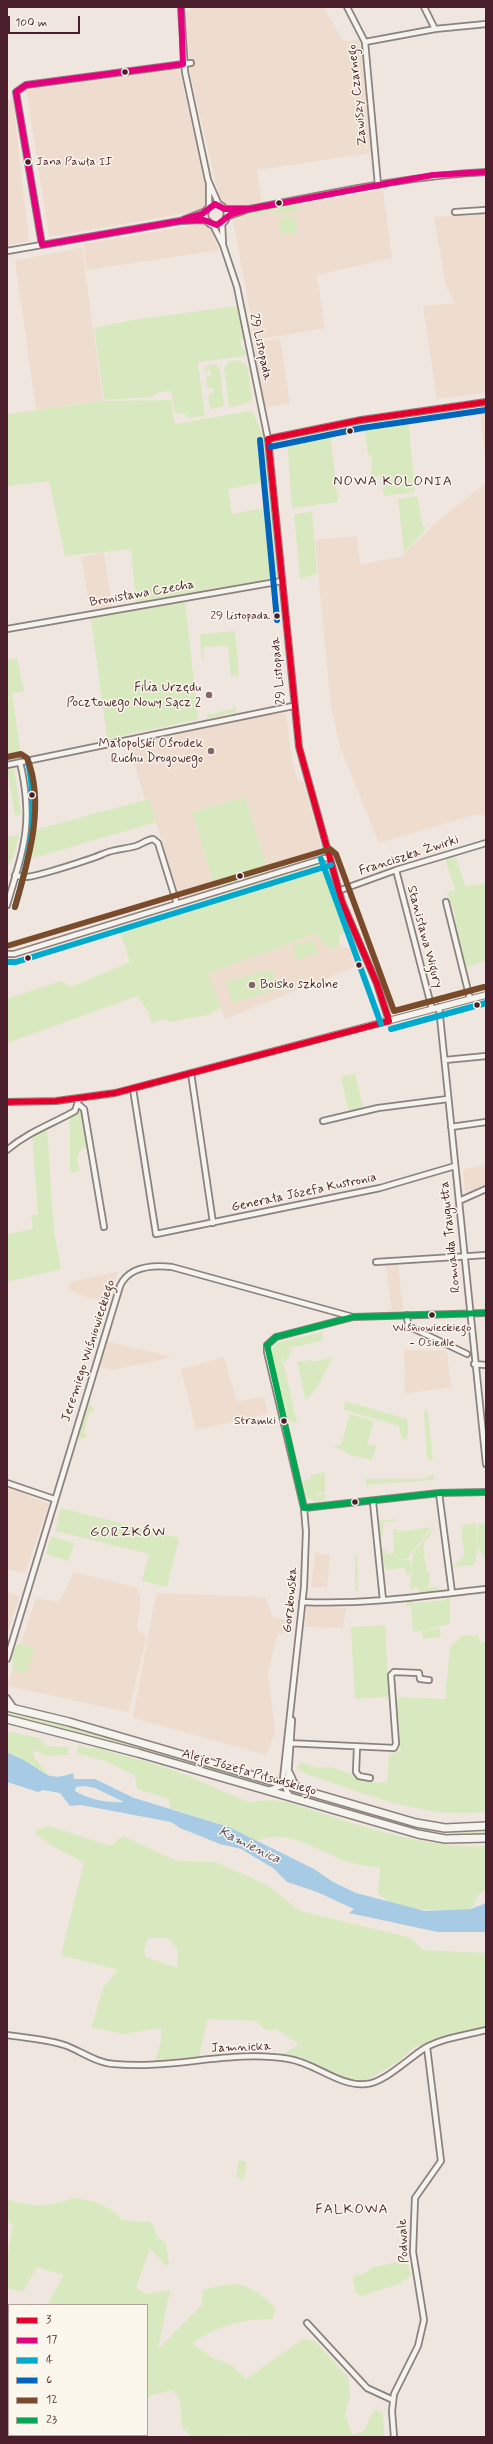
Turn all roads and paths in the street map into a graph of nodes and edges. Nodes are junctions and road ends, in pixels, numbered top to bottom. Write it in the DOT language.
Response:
graph roads {
  1 [pos="181,7"];
  2 [pos="347,7"];
  3 [pos="424,7"];
  4 [pos="486,24"];
  5 [pos="435,30"];
  6 [pos="365,42"];
  7 [pos="191,63"];
  8 [pos="183,64"];
  9 [pos="486,172"];
  10 [pos="208,180"];
  11 [pos="378,185"];
  12 [pos="219,204"];
  13 [pos="209,206"];
  14 [pos="225,209"];
  15 [pos="249,209"];
  16 [pos="486,210"];
  17 [pos="206,211"];
  18 [pos="455,212"];
  19 [pos="226,217"];
  20 [pos="180,221"];
  21 [pos="208,221"];
  22 [pos="222,223"];
  23 [pos="212,225"];
  24 [pos="42,245"];
  25 [pos="223,245"];
  26 [pos="7,251"];
  27 [pos="486,402"];
  28 [pos="268,439"];
  29 [pos="282,581"];
  30 [pos="7,630"];
  31 [pos="293,706"];
  32 [pos="20,762"];
  33 [pos="7,765"];
  34 [pos="486,843"];
  35 [pos="329,857"];
  36 [pos="396,870"];
  37 [pos="15,875"];
  38 [pos="338,891"];
  39 [pos="446,902"];
  40 [pos="177,904"];
  41 [pos="7,905"];
  42 [pos="7,954"];
  43 [pos="486,995"];
  44 [pos="470,999"];
  45 [pos="439,1008"];
  46 [pos="432,1009"];
  47 [pos="389,1021"];
  48 [pos="486,1056"];
  49 [pos="445,1060"];
  50 [pos="191,1073"];
  51 [pos="133,1089"];
  52 [pos="448,1098"];
  53 [pos="7,1102"];
  54 [pos="79,1102"];
  55 [pos="323,1121"];
  56 [pos="486,1122"];
  57 [pos="451,1127"];
  58 [pos="7,1150"];
  59 [pos="455,1166"];
  60 [pos="486,1189"];
  61 [pos="459,1201"];
  62 [pos="213,1223"];
  63 [pos="104,1227"];
  64 [pos="486,1255"];
  65 [pos="465,1257"];
  66 [pos="376,1262"];
  67 [pos="470,1313"];
  68 [pos="486,1313"];
  69 [pos="407,1315"];
  70 [pos="353,1317"];
  71 [pos="467,1354"];
  72 [pos="474,1364"];
  73 [pos="486,1365"];
  74 [pos="486,1464"];
  75 [pos="7,1483"];
  76 [pos="486,1492"];
  77 [pos="439,1493"];
  78 [pos="54,1499"];
  79 [pos="372,1502"];
  80 [pos="304,1508"];
  81 [pos="486,1589"];
  82 [pos="452,1593"];
  83 [pos="383,1600"];
  84 [pos="302,1602"];
  85 [pos="7,1659"];
  86 [pos="429,1680"];
  87 [pos="7,1698"];
  88 [pos="11,1707"];
  89 [pos="7,1719"];
  90 [pos="289,1743"];
  91 [pos="357,1747"];
  92 [pos="290,1772"];
  93 [pos="370,1778"];
  94 [pos="281,1782"];
  95 [pos="266,1791"];
  96 [pos="305,1791"];
  97 [pos="293,1798"];
  98 [pos="486,1826"];
  99 [pos="486,1838"];
  100 [pos="486,2030"];
  101 [pos="7,2035"];
  102 [pos="427,2047"];
  103 [pos="307,2323"];
  104 [pos="393,2400"];
  105 [pos="394,2437"];
  1 -- 8 [label="street"];
  2 -- 6 [label="street, Zawiszy Czarnego"];
  3 -- 5 [label="street"];
  4 -- 5 [label="street"];
  5 -- 6 [label="street"];
  6 -- 11 [label="street, Zawiszy Czarnego"];
  7 -- 8 [label="street"];
  8 -- 10 [label="street"];
  8 -- 24 [label="street"];
  9 -- 11 [label="street"];
  10 -- 12 [label="street"];
  10 -- 13 [label="street"];
  11 -- 15 [label="street"];
  12 -- 13 [label="street"];
  12 -- 14 [label="street"];
  13 -- 17 [label="street"];
  14 -- 15 [label="street"];
  14 -- 19 [label="street"];
  15 -- 19 [label="street"];
  16 -- 18 [label="street"];
  17 -- 20 [label="street"];
  17 -- 21 [label="street"];
  19 -- 22 [label="street"];
  20 -- 21 [label="street"];
  20 -- 24 [label="street"];
  21 -- 23 [label="street"];
  22 -- 23 [label="street"];
  22 -- 25 [label="street, 29 Listopada"];
  23 -- 25 [label="street, 29 Listopada"];
  24 -- 26 [label="street"];
  25 -- 28 [label="street, 29 Listopada"];
  27 -- 28 [label="street"];
  28 -- 29 [label="street, 29 Listopada"];
  29 -- 30 [label="street, Bronisława Czecha"];
  29 -- 31 [label="street, 29 Listopada"];
  31 -- 32 [label="street"];
  31 -- 35 [label="street, 29 Listopada"];
  32 -- 33 [label="street"];
  32 -- 37 [label="street"];
  34 -- 36 [label="street, Franciszka Żwirki"];
  35 -- 38 [label="street, 29 Listopada"];
  35 -- 40 [label="street"];
  36 -- 38 [label="street, Franciszka Żwirki"];
  36 -- 46 [label="street, Stanisława Wigury"];
  37 -- 40 [label="street"];
  37 -- 41 [label="street"];
  38 -- 47 [label="street, 29 Listopada"];
  39 -- 44 [label="street"];
  40 -- 42 [label="street"];
  43 -- 44 [label="street"];
  44 -- 45 [label="street"];
  45 -- 46 [label="street"];
  45 -- 49 [label="street, Romualda Traugutta"];
  46 -- 47 [label="street"];
  47 -- 50 [label="street"];
  48 -- 49 [label="street"];
  49 -- 52 [label="street, Romualda Traugutta"];
  50 -- 51 [label="street"];
  50 -- 62 [label="street"];
  51 -- 54 [label="street"];
  51 -- 62 [label="street, Generała Józefa Kustronia"];
  52 -- 55 [label="street"];
  52 -- 57 [label="street, Romualda Traugutta"];
  53 -- 54 [label="street"];
  54 -- 58 [label="street"];
  54 -- 63 [label="street"];
  56 -- 57 [label="street"];
  57 -- 59 [label="street, Romualda Traugutta"];
  59 -- 61 [label="street, Romualda Traugutta"];
  59 -- 62 [label="street, Generała Józefa Kustronia"];
  60 -- 61 [label="street"];
  61 -- 65 [label="street, Romualda Traugutta"];
  64 -- 65 [label="street"];
  65 -- 66 [label="street"];
  65 -- 67 [label="street, Romualda Traugutta"];
  67 -- 68 [label="street"];
  67 -- 69 [label="street"];
  67 -- 72 [label="street, Romualda Traugutta"];
  69 -- 70 [label="street"];
  69 -- 71 [label="street"];
  70 -- 78 [label="street, Jeremiego Wiśniowieckiego"];
  70 -- 80 [label="street, Gorzkowska"];
  72 -- 73 [label="street"];
  72 -- 74 [label="street, Romualda Traugutta"];
  75 -- 78 [label="street"];
  76 -- 77 [label="street"];
  77 -- 79 [label="street"];
  77 -- 82 [label="street"];
  78 -- 85 [label="street, Jeremiego Wiśniowieckiego"];
  79 -- 80 [label="street"];
  79 -- 83 [label="street"];
  80 -- 84 [label="street, Gorzkowska"];
  81 -- 82 [label="street"];
  82 -- 83 [label="street"];
  83 -- 84 [label="street"];
  84 -- 90 [label="street, Gorzkowska"];
  86 -- 91 [label="street"];
  87 -- 88 [label="street"];
  88 -- 94 [label="main road, Aleje Józefa Piłsudskiego"];
  89 -- 95 [label="main road, Aleje Józefa Piłsudskiego"];
  90 -- 91 [label="street"];
  90 -- 92 [label="street, Gorzkowska"];
  90 -- 94 [label="street, Gorzkowska"];
  91 -- 93 [label="street"];
  92 -- 94 [label="street, Gorzkowska"];
  92 -- 96 [label="street"];
  94 -- 95 [label="street"];
  94 -- 96 [label="main road, Aleje Józefa Piłsudskiego"];
  94 -- 97 [label="street"];
  95 -- 97 [label="main road, Aleje Józefa Piłsudskiego"];
  96 -- 98 [label="main road, Aleje Józefa Piłsudskiego"];
  97 -- 99 [label="main road, Aleje Józefa Piłsudskiego"];
  100 -- 102 [label="street, Jamnicka"];
  101 -- 102 [label="street, Jamnicka"];
  102 -- 104 [label="street, Podwale"];
  103 -- 104 [label="street"];
  104 -- 105 [label="street, Podwale"];
}
